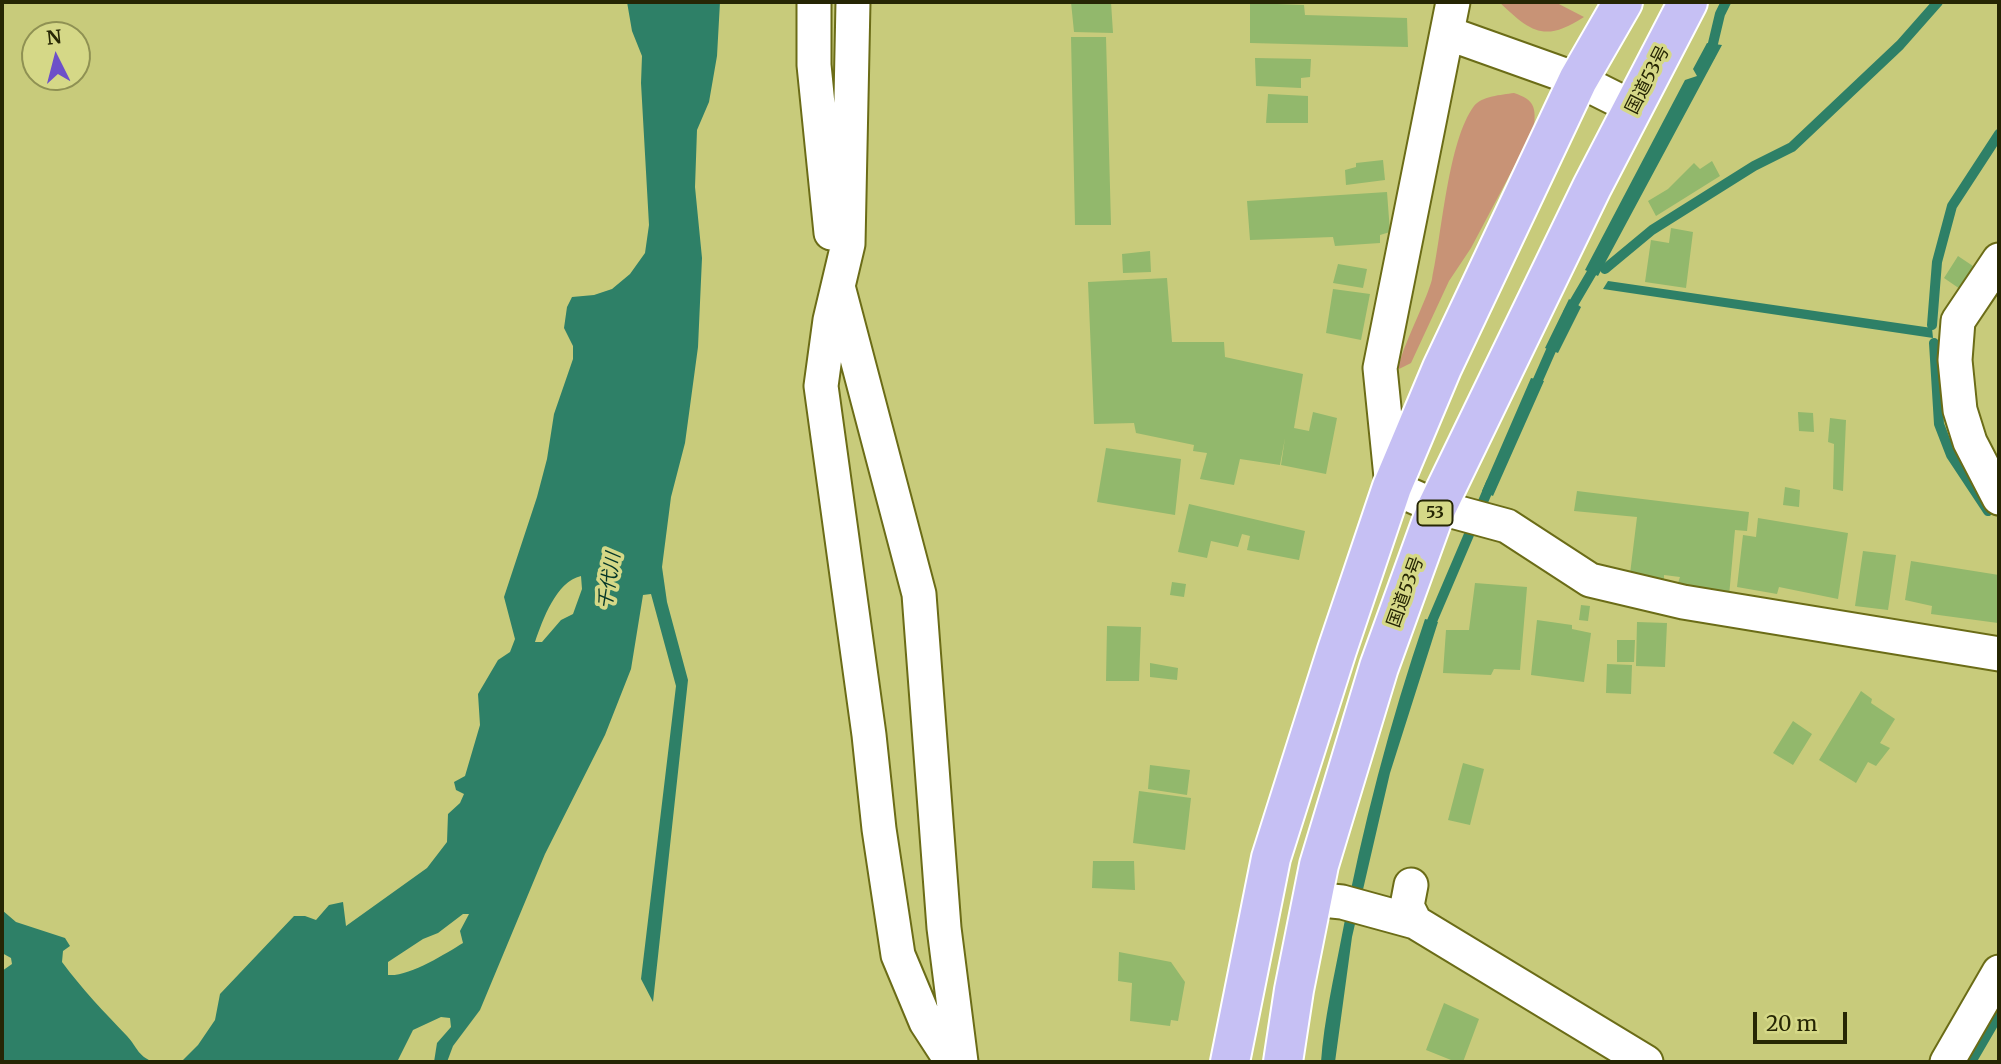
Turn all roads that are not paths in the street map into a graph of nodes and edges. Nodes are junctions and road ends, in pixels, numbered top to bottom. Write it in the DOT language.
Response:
graph roads {
  1 [pos="814,2"];
  2 [pos="853,2"];
  3 [pos="1623,2"];
  4 [pos="1688,2"];
  5 [pos="1450,17"];
  6 [pos="1578,80"];
  7 [pos="1634,108"];
  8 [pos="1999,260"];
  9 [pos="838,285"];
  10 [pos="1392,487"];
  11 [pos="1999,498"];
  12 [pos="1437,507"];
  13 [pos="1999,654"];
  14 [pos="1410,885"];
  15 [pos="1312,899"];
  16 [pos="1415,922"];
  17 [pos="1999,972"];
  18 [pos="952,1062"];
  19 [pos="961,1062"];
  20 [pos="1230,1062"];
  21 [pos="1283,1062"];
  22 [pos="1646,1062"];
  23 [pos="1947,1062"];
  1 -- 9 [label="street"];
  2 -- 9 [label="street"];
  3 -- 6 [label="highway"];
  4 -- 7 [label="highway, 国道53号 / 53"];
  5 -- 6 [label="street"];
  5 -- 10 [label="street"];
  6 -- 7 [label="street"];
  6 -- 10 [label="highway"];
  7 -- 12 [label="highway, 国道53号 / 53"];
  8 -- 11 [label="street"];
  9 -- 18 [label="street"];
  9 -- 19 [label="street"];
  10 -- 12 [label="street"];
  10 -- 20 [label="highway"];
  12 -- 13 [label="street"];
  12 -- 15 [label="highway, 国道53号 / 53"];
  14 -- 16 [label="street"];
  15 -- 16 [label="street"];
  15 -- 21 [label="highway, 国道53号 / 53"];
  16 -- 22 [label="street"];
  17 -- 23 [label="street"];
}
